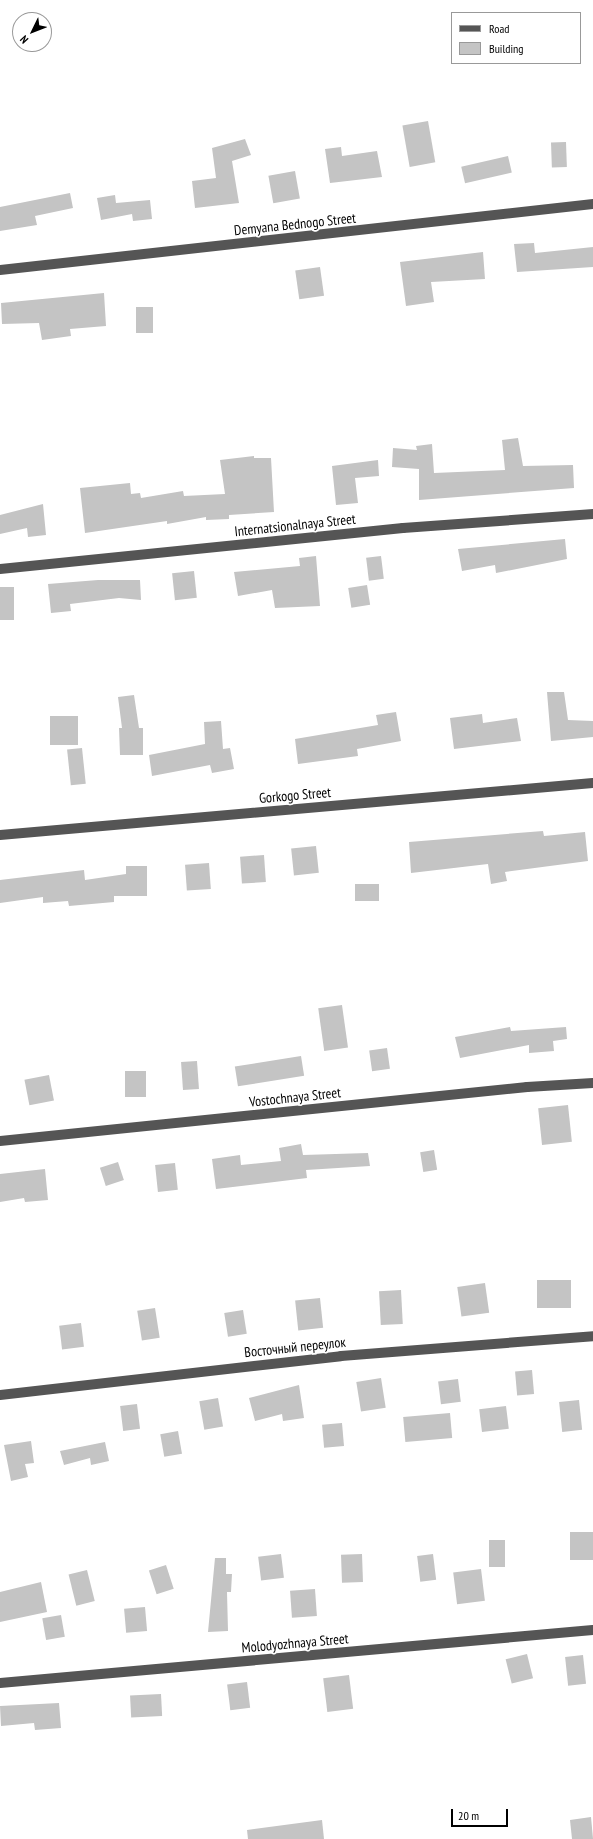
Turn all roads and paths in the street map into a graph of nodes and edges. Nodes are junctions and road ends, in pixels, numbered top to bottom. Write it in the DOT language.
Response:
graph roads {
  1 [pos="593,204"];
  2 [pos="0,270"];
  3 [pos="593,514"];
  4 [pos="0,569"];
  5 [pos="593,783"];
  6 [pos="0,835"];
  7 [pos="593,1083"];
  8 [pos="0,1141"];
  9 [pos="593,1336"];
  10 [pos="0,1395"];
  11 [pos="593,1630"];
  12 [pos="0,1683"];
  1 -- 2 [label="street, Demyana Bednogo Street"];
  3 -- 4 [label="street, Internatsionalnaya Street"];
  5 -- 6 [label="street, Gorkogo Street"];
  7 -- 8 [label="street, Vostochnaya Street"];
  9 -- 10 [label="street, Восточный переулок"];
  11 -- 12 [label="street, Molodyozhnaya Street"];
}
